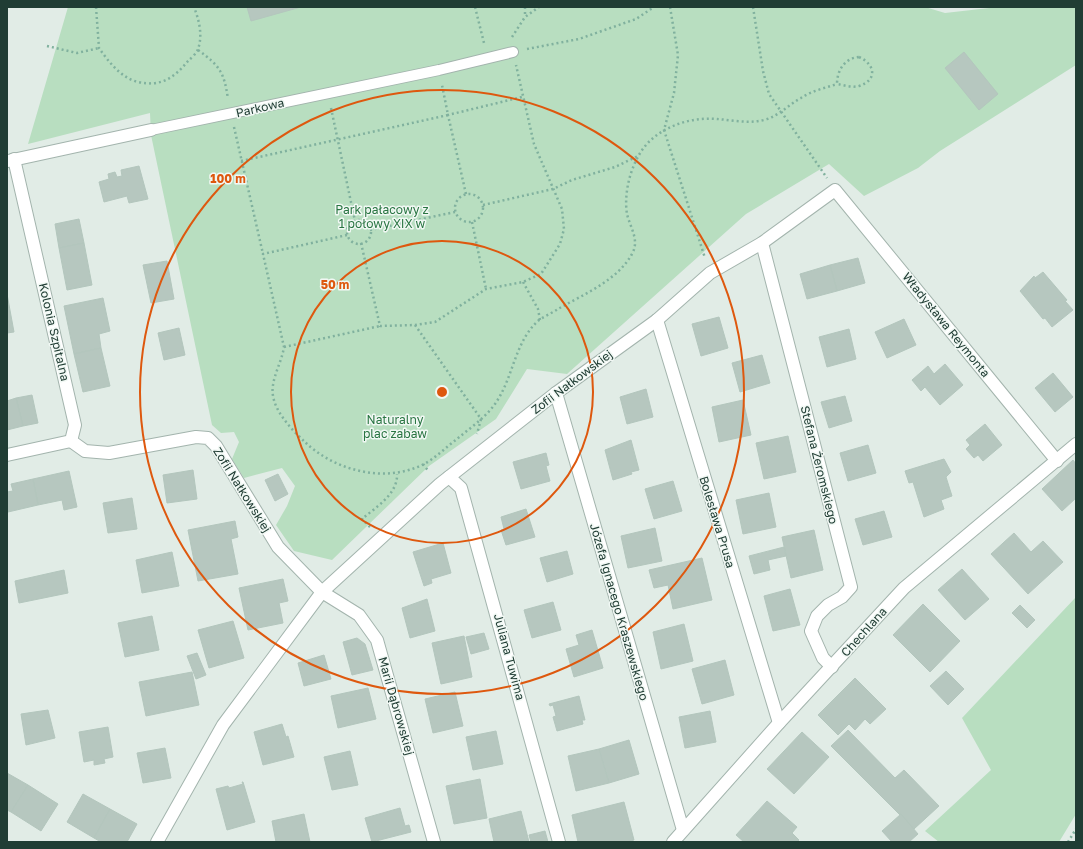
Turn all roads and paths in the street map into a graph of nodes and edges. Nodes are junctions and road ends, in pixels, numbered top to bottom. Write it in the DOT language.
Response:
graph roads {
  1 [pos="96,7"];
  2 [pos="194,7"];
  3 [pos="475,7"];
  4 [pos="525,7"];
  5 [pos="539,7"];
  6 [pos="654,7"];
  7 [pos="670,7"];
  8 [pos="753,7"];
  9 [pos="525,16"];
  10 [pos="46,46"];
  11 [pos="536,47"];
  12 [pos="99,48"];
  13 [pos="198,50"];
  14 [pos="513,52"];
  15 [pos="488,60"];
  16 [pos="439,70"];
  17 [pos="837,84"];
  18 [pos="327,92"];
  19 [pos="522,97"];
  20 [pos="781,113"];
  21 [pos="231,114"];
  22 [pos="448,115"];
  23 [pos="151,130"];
  24 [pos="664,130"];
  25 [pos="338,141"];
  26 [pos="638,156"];
  27 [pos="11,160"];
  28 [pos="241,161"];
  29 [pos="553,189"];
  30 [pos="835,190"];
  31 [pos="466,194"];
  32 [pos="483,205"];
  33 [pos="455,212"];
  34 [pos="355,221"];
  35 [pos="472,222"];
  36 [pos="370,230"];
  37 [pos="348,235"];
  38 [pos="361,243"];
  39 [pos="762,243"];
  40 [pos="263,254"];
  41 [pos="710,273"];
  42 [pos="523,282"];
  43 [pos="486,289"];
  44 [pos="540,320"];
  45 [pos="657,320"];
  46 [pos="415,325"];
  47 [pos="380,326"];
  48 [pos="284,347"];
  49 [pos="556,393"];
  50 [pos="481,419"];
  51 [pos="71,441"];
  52 [pos="1076,444"];
  53 [pos="7,455"];
  54 [pos="1057,461"];
  55 [pos="397,474"];
  56 [pos="449,477"];
  57 [pos="381,538"];
  58 [pos="322,592"];
  59 [pos="832,667"];
  60 [pos="779,723"];
  61 [pos="683,830"];
  62 [pos="1075,831"];
  63 [pos="157,842"];
  64 [pos="434,842"];
  65 [pos="559,842"];
  66 [pos="673,842"];
  67 [pos="1068,842"];
  1 -- 12 [label="path"];
  2 -- 13 [label="path"];
  3 -- 15 [label="path"];
  4 -- 9 [label="path"];
  5 -- 9 [label="path"];
  6 -- 11 [label="path"];
  7 -- 24 [label="path"];
  8 -- 20 [label="path"];
  9 -- 14 [label="path"];
  10 -- 12 [label="path"];
  12 -- 13 [label="path"];
  13 -- 21 [label="path"];
  14 -- 15 [label="lane, Parkowa"];
  14 -- 19 [label="path"];
  15 -- 16 [label="lane, Parkowa"];
  16 -- 18 [label="lane, Parkowa"];
  16 -- 22 [label="path"];
  17 -- 17 [label="path"];
  17 -- 20 [label="path"];
  18 -- 21 [label="lane, Parkowa"];
  18 -- 25 [label="path"];
  19 -- 22 [label="path"];
  19 -- 29 [label="path"];
  20 -- 24 [label="path"];
  20 -- 30 [label="path"];
  21 -- 23 [label="lane, Parkowa"];
  21 -- 28 [label="path"];
  22 -- 25 [label="path"];
  22 -- 31 [label="path"];
  23 -- 27 [label="street, Parkowa"];
  24 -- 26 [label="path"];
  24 -- 41 [label="path"];
  25 -- 28 [label="path"];
  25 -- 34 [label="path"];
  26 -- 29 [label="path"];
  26 -- 44 [label="path"];
  27 -- 51 [label="street, Kolonia Szpitalna"];
  28 -- 40 [label="path"];
  29 -- 32 [label="path"];
  29 -- 42 [label="path"];
  30 -- 39 [label="street, Zofii Nałkowskiej"];
  30 -- 54 [label="street, Władysława Reymonta"];
  31 -- 32 [label="path"];
  31 -- 33 [label="path"];
  32 -- 35 [label="path"];
  33 -- 35 [label="path"];
  33 -- 36 [label="path"];
  34 -- 36 [label="path"];
  34 -- 37 [label="path"];
  35 -- 43 [label="path"];
  36 -- 38 [label="path"];
  37 -- 38 [label="path"];
  37 -- 40 [label="path"];
  38 -- 47 [label="path"];
  39 -- 41 [label="street, Zofii Nałkowskiej"];
  39 -- 59 [label="street, Stefana Żeromskiego"];
  40 -- 48 [label="path"];
  41 -- 45 [label="street, Zofii Nałkowskiej"];
  42 -- 43 [label="path"];
  42 -- 44 [label="path"];
  43 -- 46 [label="path"];
  44 -- 50 [label="path"];
  45 -- 49 [label="street, Zofii Nałkowskiej"];
  45 -- 60 [label="street, Bolesława Prusa"];
  46 -- 47 [label="path"];
  46 -- 50 [label="path"];
  47 -- 48 [label="path"];
  48 -- 55 [label="path"];
  49 -- 56 [label="street, Zofii Nałkowskiej"];
  49 -- 61 [label="street, Józefa Ignacego Kraszewskiego"];
  50 -- 55 [label="path"];
  51 -- 53 [label="street"];
  51 -- 58 [label="street, Zofii Nałkowskiej"];
  52 -- 54 [label="street, Chechlana"];
  54 -- 59 [label="street, Chechlana"];
  55 -- 57 [label="path"];
  56 -- 57 [label="street, Zofii Nałkowskiej"];
  56 -- 65 [label="street, Juliana Tuwima"];
  57 -- 58 [label="street, Zofii Nałkowskiej"];
  58 -- 63 [label="street, Zofii Nałkowskiej"];
  58 -- 64 [label="street, Marii Dąbrowskiej"];
  59 -- 60 [label="street, Chechlana"];
  60 -- 61 [label="street, Chechlana"];
  61 -- 66 [label="street, Chechlana"];
  62 -- 67 [label="path"];
}
